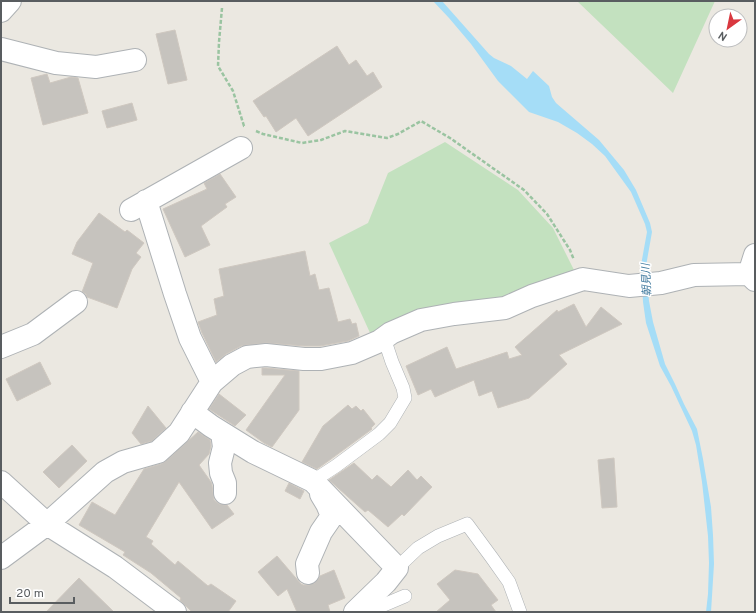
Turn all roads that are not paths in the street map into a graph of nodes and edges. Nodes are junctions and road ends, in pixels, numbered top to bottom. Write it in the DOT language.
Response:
graph roads {
  1 [pos="10,1"];
  2 [pos="1,11"];
  3 [pos="1,49"];
  4 [pos="135,60"];
  5 [pos="240,148"];
  6 [pos="753,270"];
  7 [pos="76,302"];
  8 [pos="384,338"];
  9 [pos="1,347"];
  10 [pos="212,382"];
  11 [pos="192,412"];
  12 [pos="222,433"];
  13 [pos="313,481"];
  14 [pos="1,482"];
  15 [pos="225,493"];
  16 [pos="48,524"];
  17 [pos="1,558"];
  18 [pos="398,568"];
  19 [pos="308,574"];
  20 [pos="405,596"];
  21 [pos="358,610"];
  22 [pos="175,612"];
  23 [pos="520,612"];
  1 -- 2 [label="street"];
  3 -- 4 [label="street"];
  5 -- 10 [label="street"];
  6 -- 8 [label="street"];
  7 -- 9 [label="street"];
  8 -- 10 [label="street"];
  8 -- 13 [label="lane"];
  10 -- 11 [label="street"];
  11 -- 12 [label="street"];
  11 -- 16 [label="street"];
  12 -- 13 [label="street"];
  12 -- 15 [label="street"];
  13 -- 18 [label="street"];
  13 -- 19 [label="street"];
  14 -- 16 [label="street"];
  16 -- 17 [label="street"];
  16 -- 22 [label="street"];
  18 -- 21 [label="street"];
  18 -- 23 [label="lane"];
  20 -- 21 [label="lane"];
}
